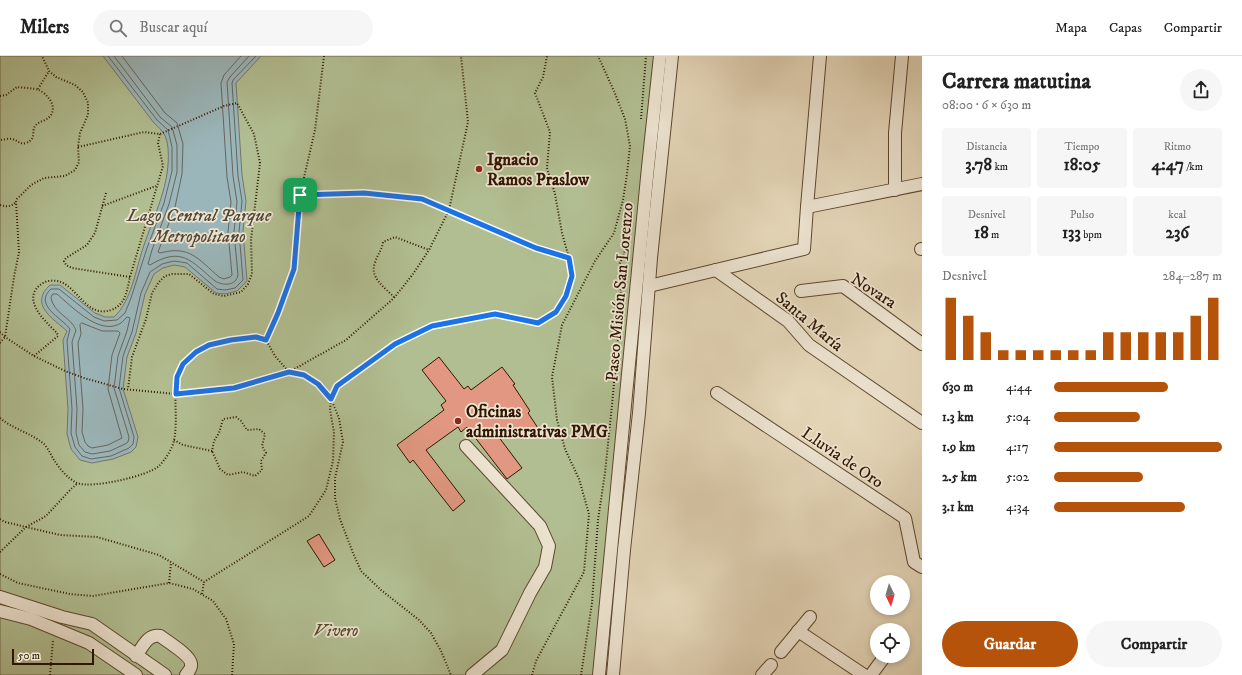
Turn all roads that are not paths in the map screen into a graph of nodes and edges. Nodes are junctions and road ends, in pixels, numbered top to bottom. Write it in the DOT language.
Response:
graph roads {
  1 [pos="660,56"];
  2 [pos="672,56"];
  3 [pos="820,56"];
  4 [pos="902,56"];
  5 [pos="922,184"];
  6 [pos="895,190"];
  7 [pos="807,207"];
  8 [pos="716,270"];
  9 [pos="649,286"];
  10 [pos="801,291"];
  11 [pos="922,344"];
  12 [pos="717,393"];
  13 [pos="922,423"];
  14 [pos="466,446"];
  15 [pos="922,567"];
  16 [pos="0,597"];
  17 [pos="0,610"];
  18 [pos="810,617"];
  19 [pos="798,631"];
  20 [pos="782,652"];
  21 [pos="136,656"];
  22 [pos="880,663"];
  23 [pos="771,665"];
  24 [pos="136,675"];
  25 [pos="165,675"];
  26 [pos="186,675"];
  27 [pos="472,675"];
  28 [pos="599,675"];
  29 [pos="613,675"];
  30 [pos="762,675"];
  31 [pos="864,675"];
  32 [pos="872,675"];
  1 -- 28 [label="street, Paseo Misión San Lorenzo"];
  2 -- 9 [label="street, Paseo Misión San Lorenzo"];
  3 -- 7 [label="street"];
  4 -- 6 [label="street"];
  5 -- 6 [label="street"];
  6 -- 7 [label="street"];
  7 -- 8 [label="street"];
  8 -- 9 [label="street"];
  8 -- 13 [label="street, Santa María"];
  9 -- 29 [label="street, Paseo Misión San Lorenzo"];
  10 -- 11 [label="street, Novara"];
  12 -- 15 [label="street, Lluvia de Oro"];
  14 -- 27 [label="street"];
  16 -- 21 [label="street"];
  17 -- 24 [label="street"];
  18 -- 19 [label="street"];
  19 -- 20 [label="street"];
  19 -- 31 [label="street"];
  21 -- 25 [label="street"];
  21 -- 26 [label="street"];
  22 -- 32 [label="street"];
  23 -- 30 [label="street"];
}
